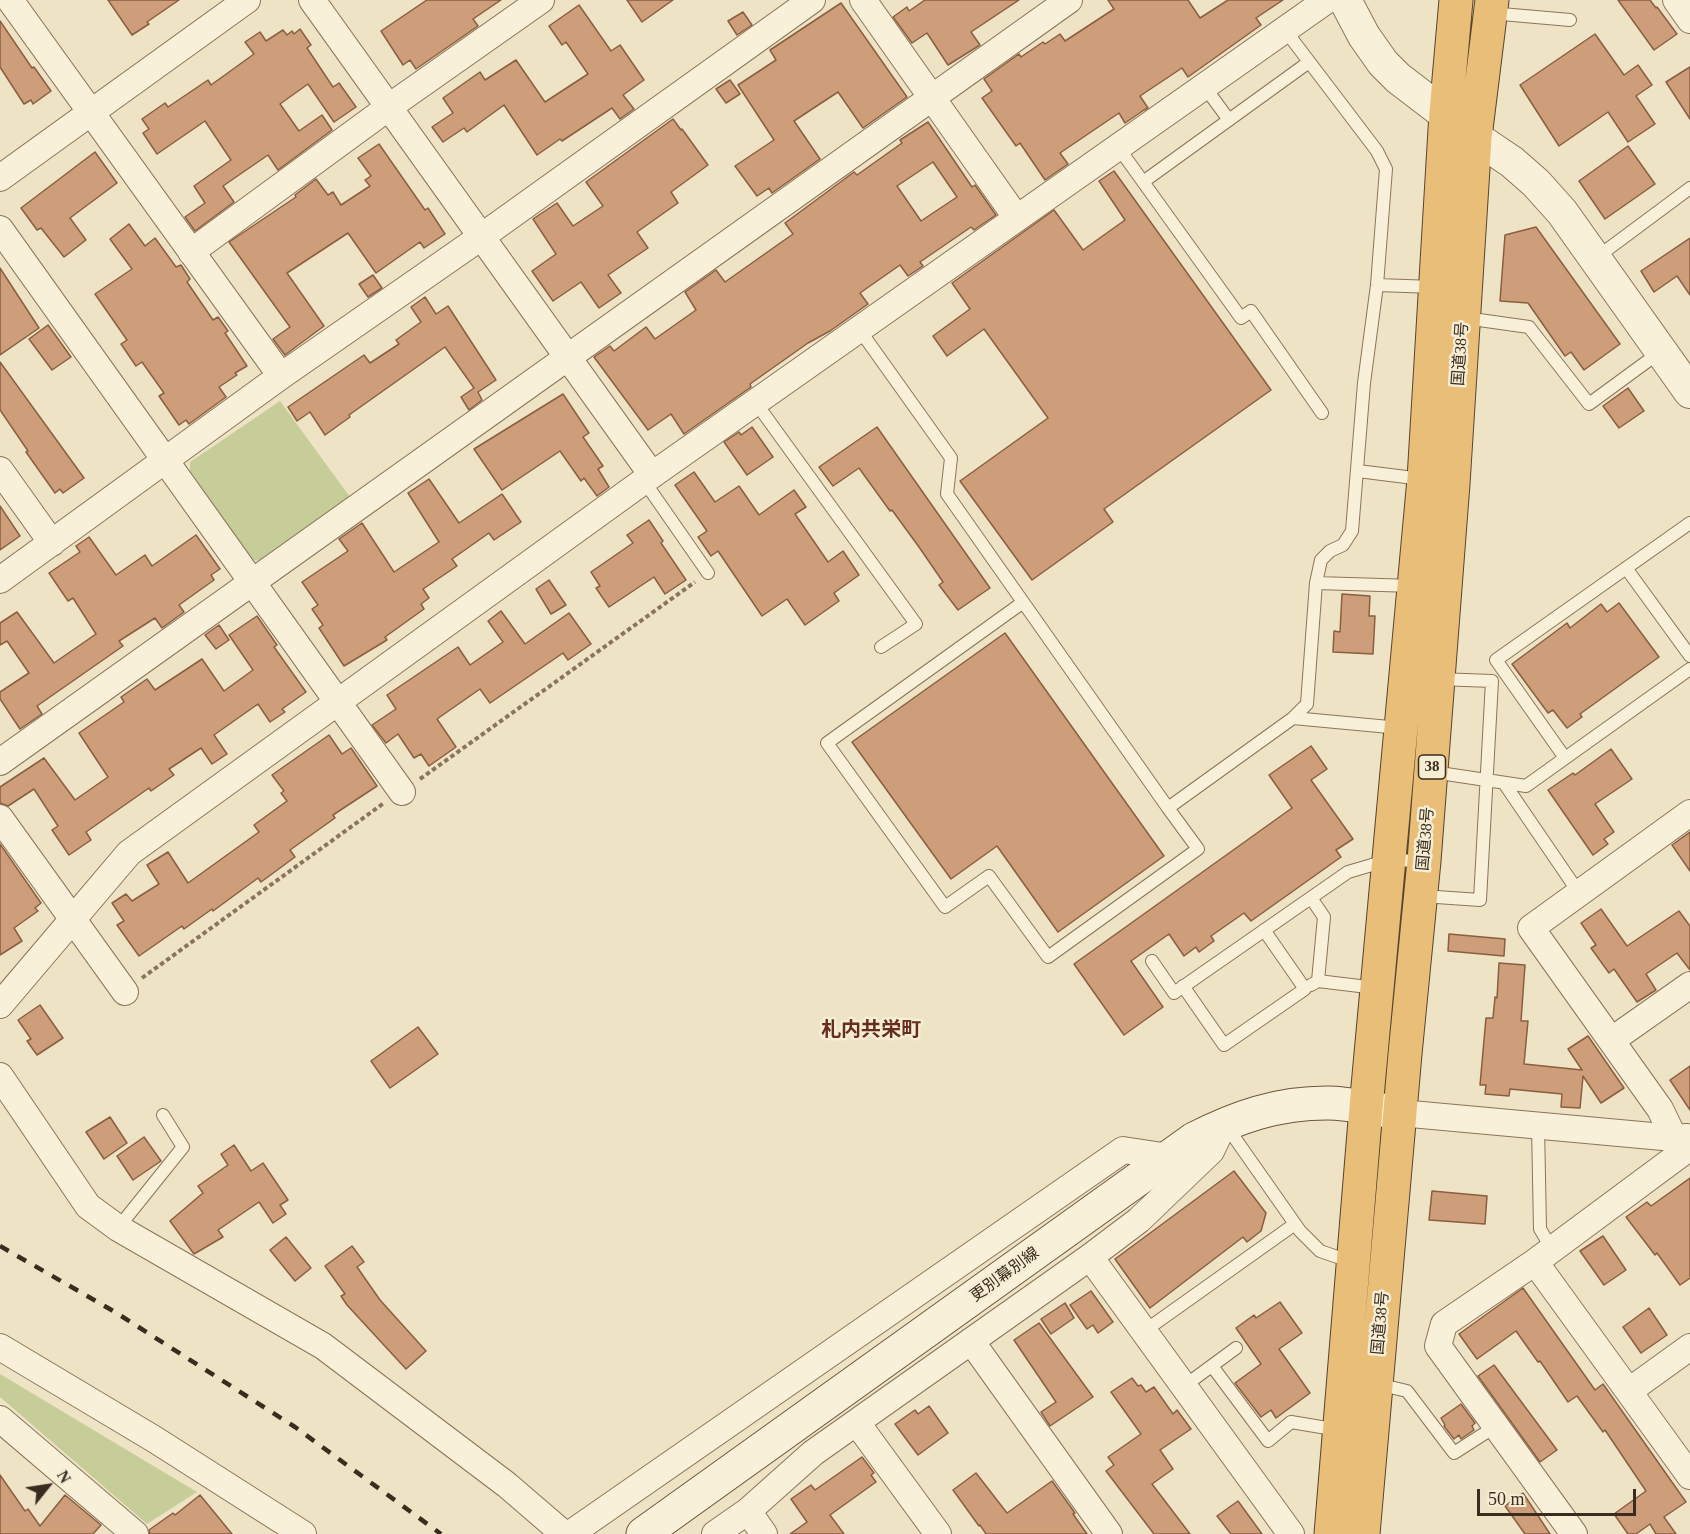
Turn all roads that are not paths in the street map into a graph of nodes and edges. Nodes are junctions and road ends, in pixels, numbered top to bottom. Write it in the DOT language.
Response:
graph roads {
  1 [pos="10,0"];
  2 [pos="247,0"];
  3 [pos="312,0"];
  4 [pos="542,0"];
  5 [pos="812,0"];
  6 [pos="863,0"];
  7 [pos="1069,0"];
  8 [pos="1327,0"];
  9 [pos="1345,0"];
  10 [pos="1456,0"];
  11 [pos="1676,0"];
  12 [pos="1491,7"];
  13 [pos="1570,20"];
  14 [pos="1690,20"];
  15 [pos="1285,30"];
  16 [pos="1309,62"];
  17 [pos="1204,86"];
  18 [pos="932,98"];
  19 [pos="389,107"];
  20 [pos="91,113"];
  21 [pos="1446,113"];
  22 [pos="1229,120"];
  23 [pos="1474,137"];
  24 [pos="1118,147"];
  25 [pos="0,178"];
  26 [pos="1143,182"];
  27 [pos="1690,188"];
  28 [pos="1017,217"];
  29 [pos="0,229"];
  30 [pos="481,237"];
  31 [pos="191,252"];
  32 [pos="1595,258"];
  33 [pos="1377,285"];
  34 [pos="1435,288"];
  35 [pos="1463,317"];
  36 [pos="859,329"];
  37 [pos="1661,352"];
  38 [pos="568,357"];
  39 [pos="281,376"];
  40 [pos="1690,392"];
  41 [pos="756,402"];
  42 [pos="1322,413"];
  43 [pos="166,461"];
  44 [pos="0,470"];
  45 [pos="1358,471"];
  46 [pos="648,478"];
  47 [pos="1438,482"];
  48 [pos="1690,523"];
  49 [pos="52,543"];
  50 [pos="1626,568"];
  51 [pos="708,573"];
  52 [pos="0,580"];
  53 [pos="252,582"];
  54 [pos="1316,583"];
  55 [pos="1414,586"];
  56 [pos="1022,603"];
  57 [pos="881,647"];
  58 [pos="1690,657"];
  59 [pos="1690,669"];
  60 [pos="1503,672"];
  61 [pos="1438,679"];
  62 [pos="1492,681"];
  63 [pos="338,700"];
  64 [pos="1293,718"];
  65 [pos="1401,728"];
  66 [pos="1565,758"];
  67 [pos="0,762"];
  68 [pos="1431,771"];
  69 [pos="1486,780"];
  70 [pos="1504,783"];
  71 [pos="402,792"];
  72 [pos="1168,808"];
  73 [pos="1690,813"];
  74 [pos="0,818"];
  75 [pos="1389,860"];
  76 [pos="1424,861"];
  77 [pos="1579,893"];
  78 [pos="1421,896"];
  79 [pos="1311,898"];
  80 [pos="73,919"];
  81 [pos="1264,930"];
  82 [pos="1152,961"];
  83 [pos="1317,981"];
  84 [pos="1690,985"];
  85 [pos="1183,986"];
  86 [pos="1377,988"];
  87 [pos="1305,989"];
  88 [pos="125,992"];
  89 [pos="0,1005"];
  90 [pos="1612,1040"];
  91 [pos="0,1076"];
  92 [pos="1366,1108"];
  93 [pos="1400,1113"];
  94 [pos="163,1115"];
  95 [pos="1224,1124"];
  96 [pos="1538,1126"];
  97 [pos="1685,1141"];
  98 [pos="1169,1157"];
  99 [pos="1295,1224"];
  100 [pos="118,1228"];
  101 [pos="1544,1255"];
  102 [pos="1089,1257"];
  103 [pos="1354,1262"];
  104 [pos="1143,1332"];
  105 [pos="971,1341"];
  106 [pos="0,1347"];
  107 [pos="1690,1347"];
  108 [pos="1236,1348"];
  109 [pos="1212,1366"];
  110 [pos="1376,1384"];
  111 [pos="1183,1387"];
  112 [pos="1629,1391"];
  113 [pos="0,1419"];
  114 [pos="857,1423"];
  115 [pos="1496,1426"];
  116 [pos="1340,1430"];
  117 [pos="1690,1476"];
  118 [pos="748,1511"];
  119 [pos="123,1527"];
  120 [pos="303,1534"];
  121 [pos="564,1534"];
  122 [pos="570,1534"];
  123 [pos="643,1534"];
  124 [pos="715,1534"];
  125 [pos="764,1534"];
  126 [pos="938,1534"];
  127 [pos="1109,1534"];
  128 [pos="1291,1534"];
  129 [pos="1331,1534"];
  130 [pos="1363,1534"];
  131 [pos="1574,1534"];
  1 -- 20 [label="street"];
  2 -- 20 [label="street"];
  3 -- 19 [label="street"];
  4 -- 19 [label="street"];
  5 -- 30 [label="street"];
  6 -- 18 [label="street"];
  7 -- 18 [label="street"];
  8 -- 15 [label="street"];
  9 -- 21 [label="street"];
  10 -- 21 [label="highway, 国道38号 / 38"];
  11 -- 14 [label="street"];
  12 -- 13 [label="lane"];
  12 -- 23 [label="highway, 国道38号 / 38"];
  15 -- 16 [label="lane"];
  15 -- 17 [label="street"];
  16 -- 22 [label="lane"];
  16 -- 33 [label="lane"];
  17 -- 22 [label="lane"];
  17 -- 24 [label="street"];
  18 -- 28 [label="street"];
  18 -- 38 [label="street"];
  19 -- 30 [label="street"];
  19 -- 31 [label="street"];
  20 -- 25 [label="street"];
  20 -- 31 [label="street"];
  21 -- 23 [label="street"];
  21 -- 34 [label="highway, 国道38号 / 38"];
  22 -- 26 [label="lane"];
  23 -- 32 [label="street"];
  23 -- 35 [label="highway, 国道38号 / 38"];
  24 -- 26 [label="lane"];
  24 -- 28 [label="street"];
  26 -- 42 [label="lane"];
  27 -- 32 [label="lane"];
  28 -- 36 [label="street"];
  29 -- 43 [label="street"];
  30 -- 38 [label="street"];
  30 -- 39 [label="street"];
  31 -- 39 [label="street"];
  32 -- 37 [label="street"];
  33 -- 34 [label="lane"];
  33 -- 45 [label="lane"];
  34 -- 47 [label="highway, 国道38号 / 38"];
  35 -- 37 [label="lane"];
  35 -- 47 [label="highway, 国道38号 / 38"];
  36 -- 41 [label="street"];
  36 -- 56 [label="lane"];
  37 -- 40 [label="street"];
  38 -- 46 [label="street"];
  38 -- 53 [label="street"];
  39 -- 43 [label="street"];
  41 -- 46 [label="street"];
  41 -- 57 [label="lane"];
  43 -- 49 [label="street"];
  43 -- 53 [label="street"];
  44 -- 49 [label="street"];
  45 -- 47 [label="lane"];
  45 -- 54 [label="lane"];
  46 -- 51 [label="lane"];
  46 -- 63 [label="street"];
  47 -- 55 [label="highway, 国道38号 / 38"];
  47 -- 61 [label="highway, 国道38号 / 38"];
  48 -- 50 [label="lane"];
  49 -- 52 [label="street"];
  50 -- 58 [label="lane"];
  50 -- 60 [label="lane"];
  53 -- 63 [label="street"];
  53 -- 67 [label="street"];
  54 -- 55 [label="lane"];
  54 -- 64 [label="lane"];
  55 -- 65 [label="highway, 国道38号 / 38"];
  56 -- 72 [label="lane"];
  56 -- 72 [label="lane"];
  59 -- 66 [label="lane"];
  60 -- 62 [label="lane"];
  60 -- 66 [label="lane"];
  61 -- 62 [label="lane"];
  61 -- 68 [label="highway, 国道38号 / 38"];
  62 -- 69 [label="lane"];
  63 -- 71 [label="street"];
  63 -- 80 [label="street"];
  64 -- 65 [label="lane"];
  64 -- 72 [label="lane"];
  65 -- 75 [label="highway, 国道38号 / 38"];
  66 -- 70 [label="lane"];
  68 -- 69 [label="lane"];
  68 -- 76 [label="highway, 国道38号 / 38"];
  69 -- 70 [label="lane"];
  69 -- 78 [label="lane"];
  70 -- 77 [label="lane"];
  73 -- 77 [label="street"];
  74 -- 80 [label="street"];
  75 -- 76 [label="lane"];
  75 -- 79 [label="lane"];
  75 -- 86 [label="highway, 国道38号 / 38"];
  76 -- 78 [label="highway, 国道38号 / 38"];
  77 -- 90 [label="street"];
  78 -- 93 [label="highway, 国道38号 / 38"];
  79 -- 81 [label="lane"];
  79 -- 83 [label="lane"];
  80 -- 88 [label="street"];
  80 -- 89 [label="street"];
  81 -- 85 [label="lane"];
  81 -- 87 [label="lane"];
  82 -- 85 [label="lane"];
  83 -- 86 [label="lane"];
  83 -- 87 [label="lane"];
  84 -- 90 [label="street"];
  85 -- 87 [label="lane"];
  86 -- 92 [label="highway, 国道38号 / 38"];
  90 -- 97 [label="street"];
  91 -- 100 [label="street"];
  92 -- 93 [label="main road, 更別幕別線"];
  92 -- 95 [label="main road, 更別幕別線"];
  92 -- 103 [label="highway, 国道38号 / 38"];
  93 -- 96 [label="street"];
  93 -- 110 [label="highway, 国道38号 / 38"];
  94 -- 100 [label="lane"];
  95 -- 98 [label="main road, 更別幕別線"];
  95 -- 99 [label="lane"];
  95 -- 102 [label="street"];
  96 -- 97 [label="street"];
  96 -- 101 [label="lane"];
  97 -- 101 [label="street"];
  98 -- 122 [label="street"];
  98 -- 123 [label="main road, 更別幕別線"];
  99 -- 103 [label="lane"];
  99 -- 104 [label="lane"];
  100 -- 121 [label="street"];
  101 -- 112 [label="street"];
  101 -- 115 [label="street"];
  102 -- 104 [label="street"];
  102 -- 105 [label="street"];
  103 -- 116 [label="highway, 国道38号 / 38"];
  104 -- 111 [label="street"];
  105 -- 114 [label="street"];
  105 -- 127 [label="street"];
  106 -- 120 [label="street"];
  107 -- 112 [label="street"];
  108 -- 109 [label="lane"];
  109 -- 111 [label="lane"];
  109 -- 116 [label="lane"];
  110 -- 115 [label="lane"];
  110 -- 130 [label="highway, 国道38号 / 38"];
  111 -- 128 [label="street"];
  112 -- 117 [label="street"];
  113 -- 119 [label="street"];
  114 -- 118 [label="street"];
  114 -- 126 [label="street"];
  115 -- 131 [label="street"];
  116 -- 129 [label="highway, 国道38号 / 38"];
  118 -- 124 [label="street"];
  118 -- 125 [label="street"];
}
